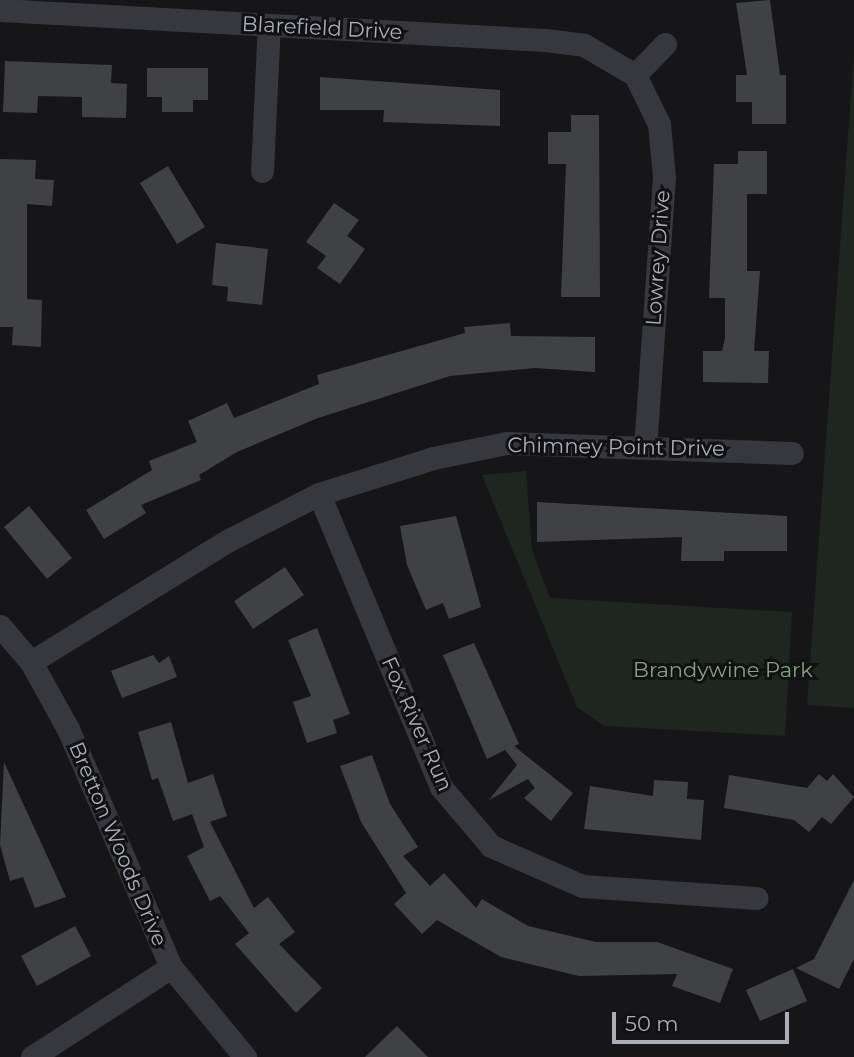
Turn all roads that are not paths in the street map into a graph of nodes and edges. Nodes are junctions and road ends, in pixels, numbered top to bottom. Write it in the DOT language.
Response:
graph roads {
  1 [pos="0,10"];
  2 [pos="269,26"];
  3 [pos="664,44"];
  4 [pos="635,75"];
  5 [pos="262,171"];
  6 [pos="645,446"];
  7 [pos="792,453"];
  8 [pos="319,494"];
  9 [pos="0,626"];
  10 [pos="31,662"];
  11 [pos="757,898"];
  12 [pos="171,967"];
  13 [pos="32,1057"];
  14 [pos="245,1057"];
  1 -- 2 [label="street, Blarefield Drive"];
  2 -- 4 [label="street, Blarefield Drive"];
  2 -- 5 [label="street"];
  3 -- 4 [label="street"];
  4 -- 6 [label="street, Lowrey Drive"];
  6 -- 7 [label="street, Chimney Point Drive"];
  6 -- 8 [label="street, Chimney Point Drive"];
  8 -- 10 [label="street, Chimney Point Drive"];
  8 -- 11 [label="street, Fox River Run"];
  9 -- 10 [label="street, Bretton Woods Drive"];
  10 -- 12 [label="street, Bretton Woods Drive"];
  12 -- 13 [label="street"];
  12 -- 14 [label="street, Bretton Woods Drive"];
}
